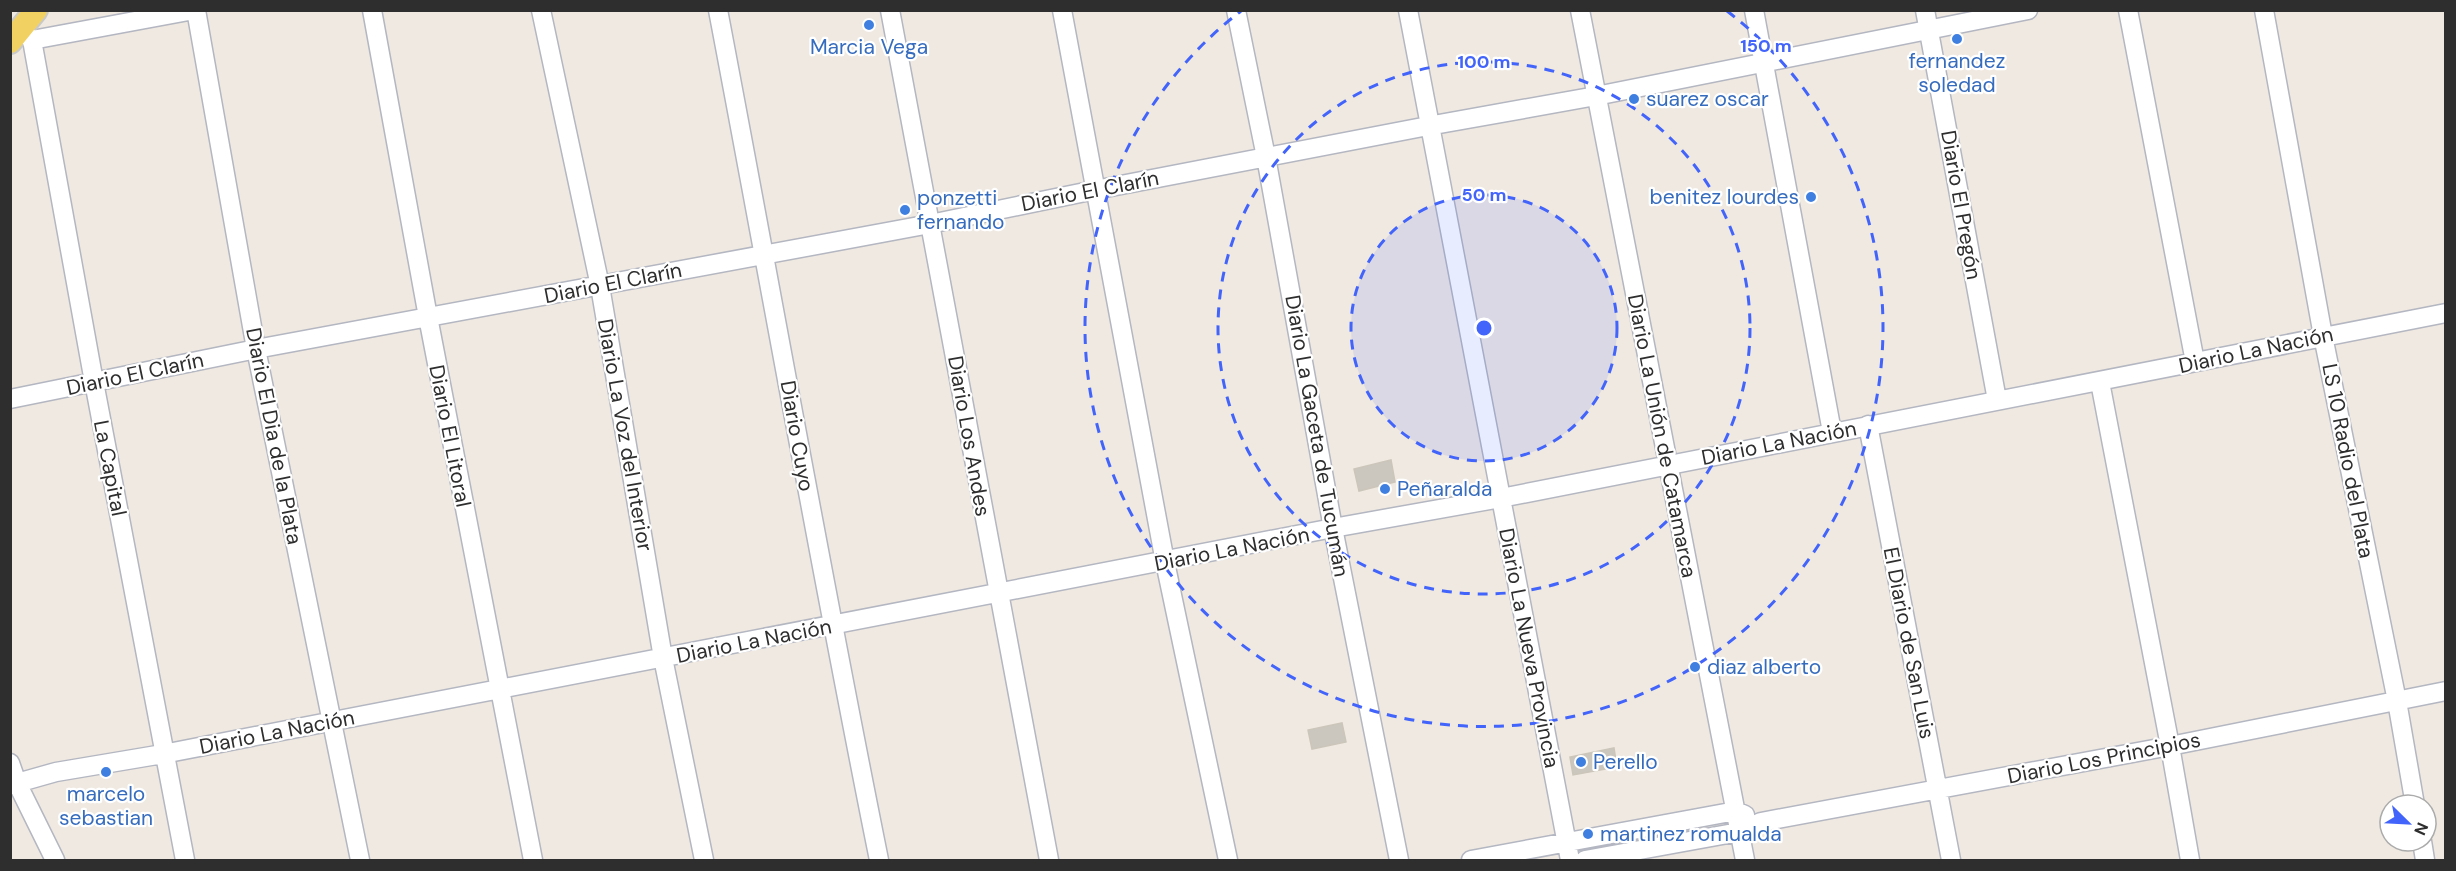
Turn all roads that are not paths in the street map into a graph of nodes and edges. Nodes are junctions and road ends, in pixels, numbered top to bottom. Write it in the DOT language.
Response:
graph roads {
  1 [pos="36,10"];
  2 [pos="195,10"];
  3 [pos="372,10"];
  4 [pos="542,10"];
  5 [pos="718,10"];
  6 [pos="890,10"];
  7 [pos="1062,10"];
  8 [pos="1236,10"];
  9 [pos="1408,10"];
  10 [pos="1580,10"];
  11 [pos="1754,10"];
  12 [pos="1925,10"];
  13 [pos="2028,10"];
  14 [pos="2128,10"];
  15 [pos="2264,10"];
  16 [pos="1929,30"];
  17 [pos="21,38"];
  18 [pos="1765,62"];
  19 [pos="1596,96"];
  20 [pos="1428,126"];
  21 [pos="1266,157"];
  22 [pos="1095,190"];
  23 [pos="930,224"];
  24 [pos="765,254"];
  25 [pos="600,286"];
  26 [pos="2445,313"];
  27 [pos="428,317"];
  28 [pos="2323,336"];
  29 [pos="256,349"];
  30 [pos="2195,362"];
  31 [pos="94,382"];
  32 [pos="2100,382"];
  33 [pos="10,399"];
  34 [pos="1997,400"];
  35 [pos="1868,425"];
  36 [pos="1832,432"];
  37 [pos="1668,466"];
  38 [pos="1501,498"];
  39 [pos="1333,528"];
  40 [pos="1165,562"];
  41 [pos="998,594"];
  42 [pos="832,626"];
  43 [pos="663,658"];
  44 [pos="500,689"];
  45 [pos="2445,691"];
  46 [pos="2397,701"];
  47 [pos="332,721"];
  48 [pos="2170,746"];
  49 [pos="163,754"];
  50 [pos="10,763"];
  51 [pos="14,784"];
  52 [pos="1937,790"];
  53 [pos="2413,793"];
  54 [pos="1736,811"];
  55 [pos="1761,822"];
  56 [pos="1739,832"];
  57 [pos="1565,841"];
  58 [pos="1522,856"];
  59 [pos="55,861"];
  60 [pos="185,861"];
  61 [pos="360,861"];
  62 [pos="533,861"];
  63 [pos="704,861"];
  64 [pos="879,861"];
  65 [pos="1049,861"];
  66 [pos="1228,861"];
  67 [pos="1399,861"];
  68 [pos="1471,861"];
  69 [pos="1570,861"];
  70 [pos="1585,861"];
  71 [pos="1745,861"];
  72 [pos="1951,861"];
  73 [pos="2190,861"];
  1 -- 17 [label="main road"];
  2 -- 17 [label="street"];
  2 -- 29 [label="street, Diario El Dia de la Plata"];
  3 -- 27 [label="street, Diario El Litoral"];
  4 -- 25 [label="street, Diario La Voz del Interior"];
  5 -- 24 [label="street, Diario Cuyo"];
  6 -- 23 [label="street, Diario Los Andes"];
  7 -- 22 [label="street"];
  8 -- 21 [label="street, Diario La Gaceta de Tucumán"];
  9 -- 20 [label="street, Diario La Nueva Provincia"];
  10 -- 19 [label="street, Diario La Unión de Catamarca"];
  11 -- 18 [label="street"];
  12 -- 16 [label="street, Diario El Pregón"];
  13 -- 16 [label="street, Diario El Clarín"];
  14 -- 30 [label="street"];
  15 -- 28 [label="street, LS 10 Radio del Plata"];
  16 -- 18 [label="street, Diario El Clarín"];
  16 -- 34 [label="street, Diario El Pregón"];
  17 -- 31 [label="street, La Capital"];
  18 -- 19 [label="street, Diario El Clarín"];
  18 -- 36 [label="street"];
  19 -- 20 [label="street, Diario El Clarín"];
  19 -- 37 [label="street, Diario La Unión de Catamarca"];
  20 -- 21 [label="street, Diario El Clarín"];
  20 -- 38 [label="street, Diario La Nueva Provincia"];
  21 -- 22 [label="street, Diario El Clarín"];
  21 -- 39 [label="street, Diario La Gaceta de Tucumán"];
  22 -- 23 [label="street, Diario El Clarín"];
  22 -- 40 [label="street"];
  23 -- 24 [label="street, Diario El Clarín"];
  23 -- 41 [label="street, Diario Los Andes"];
  24 -- 25 [label="street, Diario El Clarín"];
  24 -- 42 [label="street, Diario Cuyo"];
  25 -- 27 [label="street, Diario El Clarín"];
  25 -- 43 [label="street, Diario La Voz del Interior"];
  26 -- 28 [label="street, Diario La Nación"];
  27 -- 29 [label="street, Diario El Clarín"];
  27 -- 44 [label="street, Diario El Litoral"];
  28 -- 30 [label="street, Diario La Nación"];
  28 -- 46 [label="street, LS 10 Radio del Plata"];
  29 -- 31 [label="street, Diario El Clarín"];
  29 -- 47 [label="street, Diario El Dia de la Plata"];
  30 -- 32 [label="street, Diario La Nación"];
  31 -- 33 [label="street, Diario El Clarín"];
  31 -- 49 [label="street, La Capital"];
  32 -- 34 [label="street, Diario La Nación"];
  32 -- 48 [label="street"];
  34 -- 35 [label="street, Diario La Nación"];
  35 -- 36 [label="street, Diario La Nación"];
  35 -- 52 [label="street, El Diario de San Luis"];
  36 -- 37 [label="street, Diario La Nación"];
  37 -- 38 [label="street, Diario La Nación"];
  37 -- 54 [label="street, Diario La Unión de Catamarca"];
  38 -- 39 [label="street, Diario La Nación"];
  38 -- 57 [label="street, Diario La Nueva Provincia"];
  39 -- 40 [label="street, Diario La Nación"];
  39 -- 67 [label="street, Diario La Gaceta de Tucumán"];
  40 -- 41 [label="street, Diario La Nación"];
  40 -- 66 [label="street"];
  41 -- 42 [label="street, Diario La Nación"];
  41 -- 65 [label="street, Diario Los Andes"];
  42 -- 43 [label="street, Diario La Nación"];
  42 -- 64 [label="street, Diario Cuyo"];
  43 -- 44 [label="street, Diario La Nación"];
  43 -- 63 [label="street, Diario La Voz del Interior"];
  44 -- 47 [label="street, Diario La Nación"];
  44 -- 62 [label="street, Diario El Litoral"];
  45 -- 46 [label="street, Diario Los Principios"];
  46 -- 48 [label="street, Diario Los Principios"];
  46 -- 53 [label="street, LS 10 Radio del Plata"];
  47 -- 49 [label="street, Diario La Nación"];
  47 -- 61 [label="street, Diario El Dia de la Plata"];
  48 -- 52 [label="street, Diario Los Principios"];
  48 -- 73 [label="street"];
  49 -- 51 [label="street, Diario La Nación"];
  49 -- 60 [label="street, La Capital"];
  50 -- 51 [label="street"];
  51 -- 59 [label="street"];
  52 -- 55 [label="street, Diario Los Principios"];
  52 -- 72 [label="street, El Diario de San Luis"];
  54 -- 55 [label="street"];
  54 -- 56 [label="street, Diario La Unión de Catamarca"];
  54 -- 57 [label="street"];
  55 -- 56 [label="street, Diario Los Principios"];
  56 -- 70 [label="street, Diario Los Principios"];
  56 -- 71 [label="street, Diario La Unión de Catamarca"];
  57 -- 58 [label="street"];
  57 -- 69 [label="street, Diario La Nueva Provincia"];
  58 -- 68 [label="street"];
}
